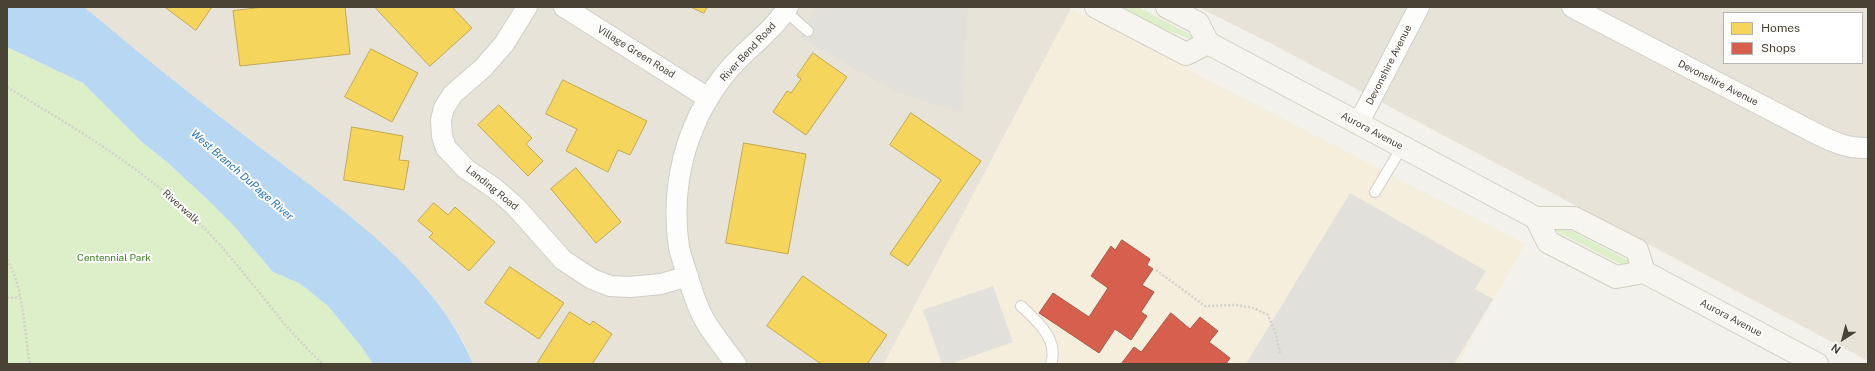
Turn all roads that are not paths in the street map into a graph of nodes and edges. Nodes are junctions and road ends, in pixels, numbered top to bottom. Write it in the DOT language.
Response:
graph roads {
  1 [pos="527,7"];
  2 [pos="564,7"];
  3 [pos="1096,7"];
  4 [pos="1167,7"];
  5 [pos="1419,7"];
  6 [pos="1572,7"];
  7 [pos="786,9"];
  8 [pos="808,31"];
  9 [pos="1208,43"];
  10 [pos="708,98"];
  11 [pos="1358,124"];
  12 [pos="1402,147"];
  13 [pos="1868,148"];
  14 [pos="1375,192"];
  15 [pos="1536,218"];
  16 [pos="1644,272"];
  17 [pos="688,276"];
  18 [pos="1021,306"];
  19 [pos="736,364"];
  20 [pos="1051,364"];
  21 [pos="1818,364"];
  1 -- 17 [label="street, Landing Road"];
  2 -- 10 [label="street, Village Green Road"];
  3 -- 9 [label="main road"];
  4 -- 9 [label="main road"];
  5 -- 11 [label="street, Devonshire Avenue"];
  6 -- 13 [label="street, Devonshire Avenue"];
  7 -- 8 [label="lane"];
  7 -- 10 [label="street, River Bend Road"];
  9 -- 11 [label="main road, Aurora Avenue"];
  10 -- 17 [label="street, River Bend Road"];
  11 -- 12 [label="main road, Aurora Avenue"];
  12 -- 14 [label="lane"];
  12 -- 15 [label="main road, Aurora Avenue"];
  15 -- 16 [label="main road"];
  15 -- 16 [label="main road, Aurora Avenue"];
  16 -- 21 [label="main road, Aurora Avenue"];
  17 -- 19 [label="street, River Bend Road"];
  18 -- 20 [label="lane"];
}
